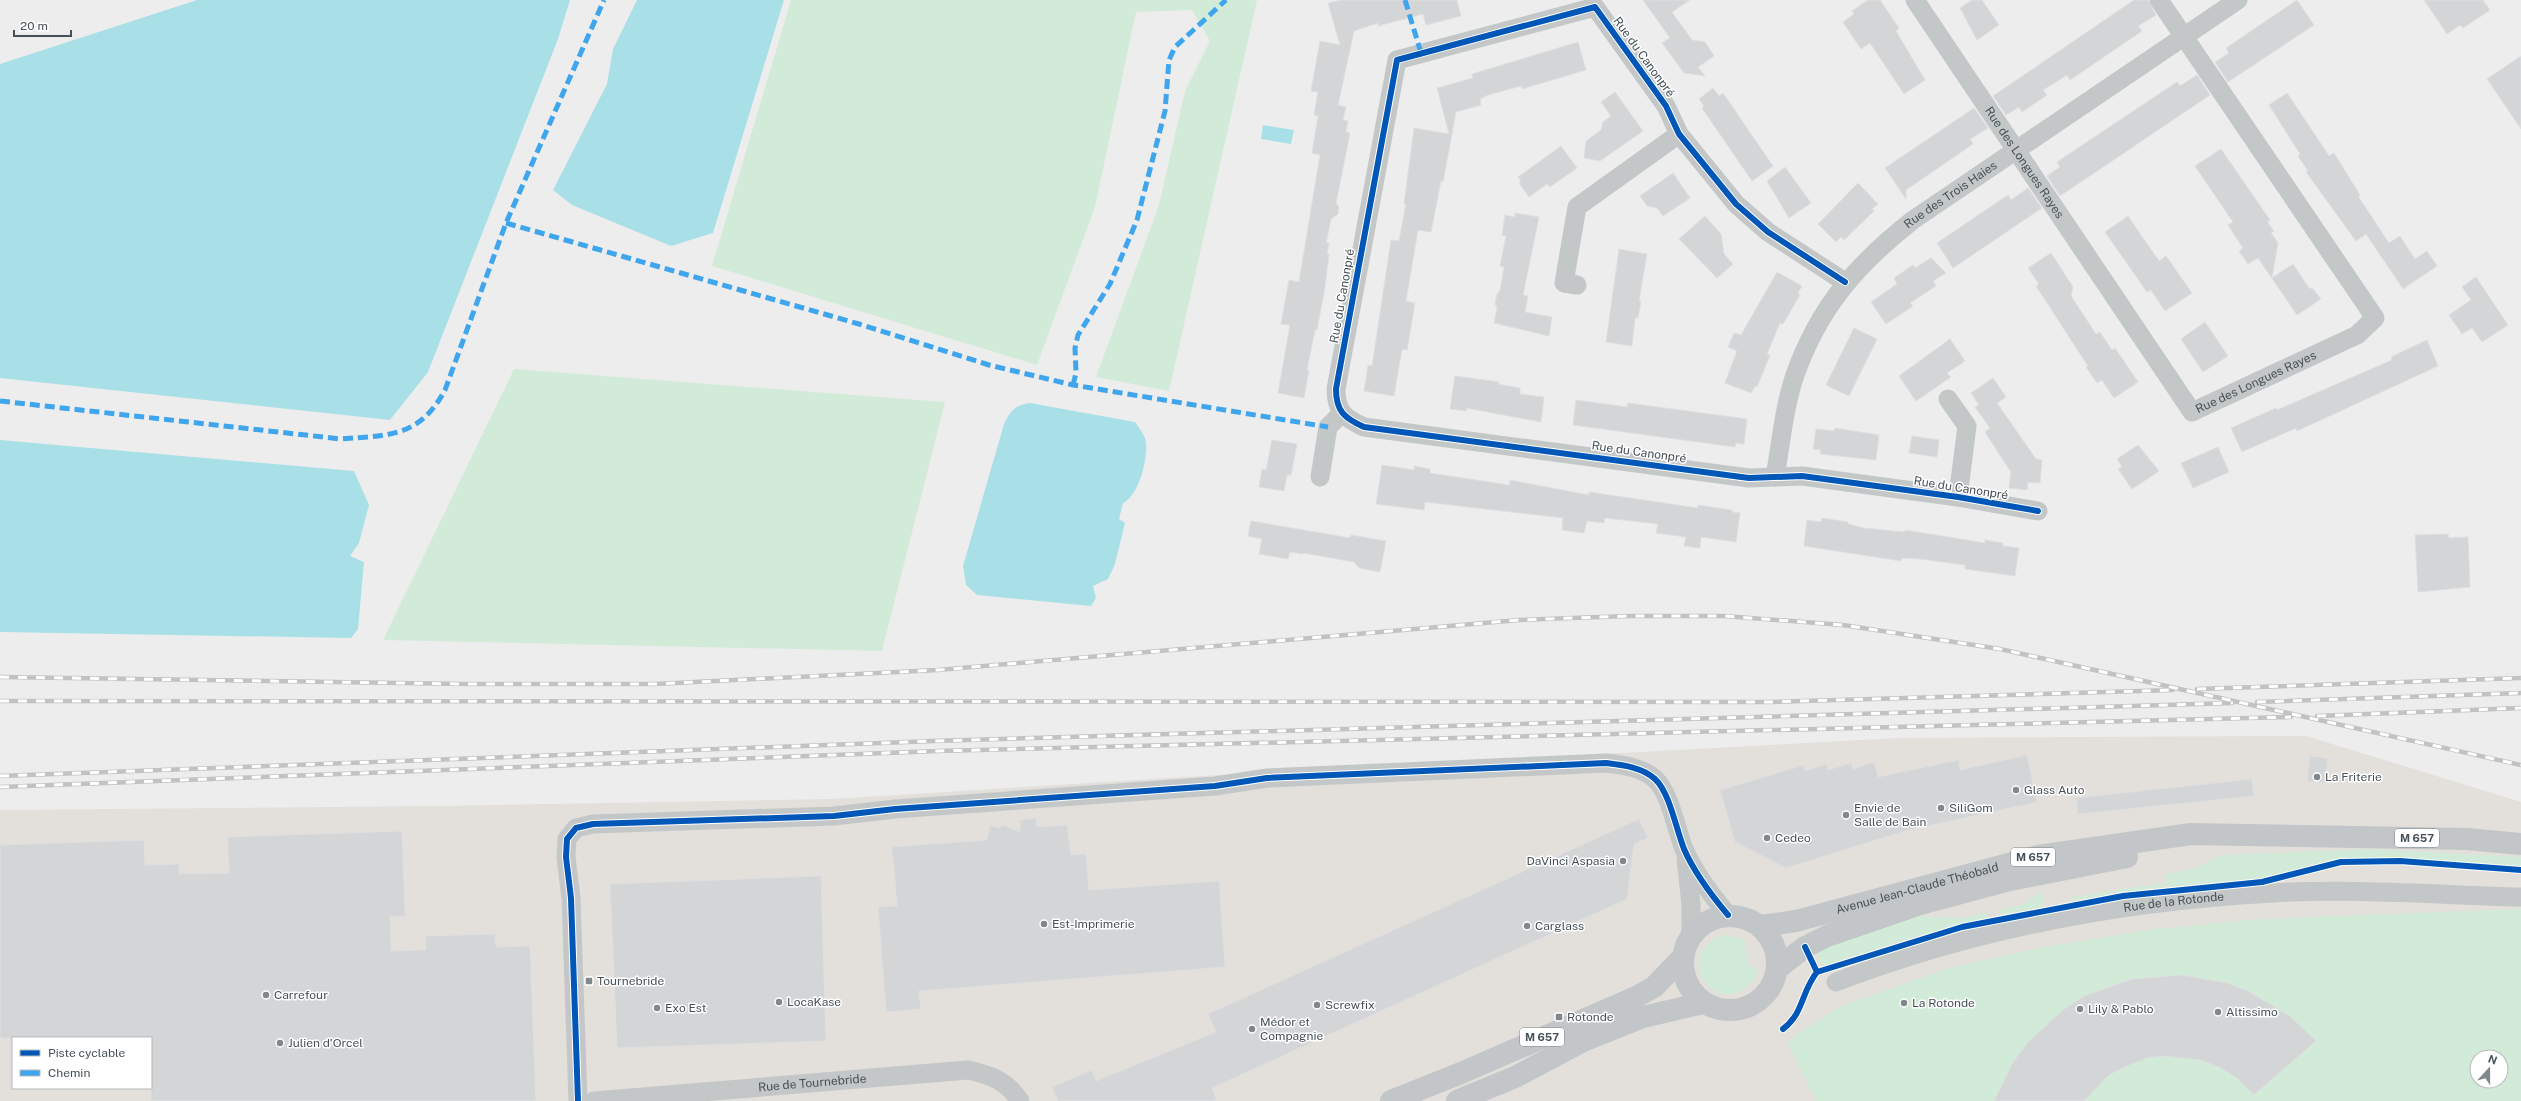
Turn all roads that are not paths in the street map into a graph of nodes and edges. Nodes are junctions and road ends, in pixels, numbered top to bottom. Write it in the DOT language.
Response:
graph roads {
  1 [pos="1915,0"];
  2 [pos="2160,0"];
  3 [pos="2238,0"];
  4 [pos="2184,36"];
  5 [pos="1679,134"];
  6 [pos="2015,150"];
  7 [pos="1845,282"];
  8 [pos="1577,285"];
  9 [pos="1948,399"];
  10 [pos="1342,413"];
  11 [pos="1320,477"];
  12 [pos="1775,477"];
  13 [pos="1958,497"];
  14 [pos="2038,511"];
  15 [pos="2313,836"];
  16 [pos="2521,844"];
  17 [pos="1685,850"];
  18 [pos="2521,897"];
  19 [pos="1728,915"];
  20 [pos="1761,926"];
  21 [pos="1691,935"];
  22 [pos="1682,958"];
  23 [pos="1778,968"];
  24 [pos="1836,982"];
  25 [pos="1703,1003"];
  26 [pos="578,1101"];
  27 [pos="594,1101"];
  28 [pos="1020,1101"];
  29 [pos="1391,1101"];
  30 [pos="1457,1101"];
  1 -- 6 [label="street, Rue des Longues Rayes"];
  2 -- 4 [label="street, Rue des Longues Rayes"];
  3 -- 4 [label="street, Rue des Trois Haies"];
  4 -- 6 [label="street, Rue des Trois Haies"];
  4 -- 6 [label="street, Rue des Longues Rayes"];
  5 -- 7 [label="street, Rue du Canonpré"];
  5 -- 8 [label="street"];
  5 -- 10 [label="street, Rue du Canonpré"];
  6 -- 7 [label="street, Rue des Trois Haies"];
  7 -- 12 [label="street, Rue des Trois Haies"];
  9 -- 13 [label="street, Rue du Canonpré"];
  10 -- 11 [label="street"];
  10 -- 12 [label="street, Rue du Canonpré"];
  12 -- 13 [label="street, Rue du Canonpré"];
  13 -- 14 [label="street, Rue du Canonpré"];
  15 -- 16 [label="main road, Avenue Jean-Claude Théobald / M 657"];
  15 -- 20 [label="main road, Avenue Jean-Claude Théobald / M 657"];
  15 -- 23 [label="main road, Avenue Jean-Claude Théobald / M 657"];
  17 -- 19 [label="street"];
  17 -- 21 [label="street"];
  17 -- 26 [label="street"];
  18 -- 24 [label="street, Rue de la Rotonde"];
  19 -- 20 [label="main road"];
  19 -- 21 [label="main road"];
  20 -- 23 [label="main road"];
  21 -- 22 [label="main road"];
  22 -- 25 [label="main road"];
  22 -- 29 [label="main road, M 657"];
  23 -- 25 [label="main road"];
  25 -- 30 [label="main road, M 657"];
  27 -- 28 [label="street, Rue de Tournebride"];
}
